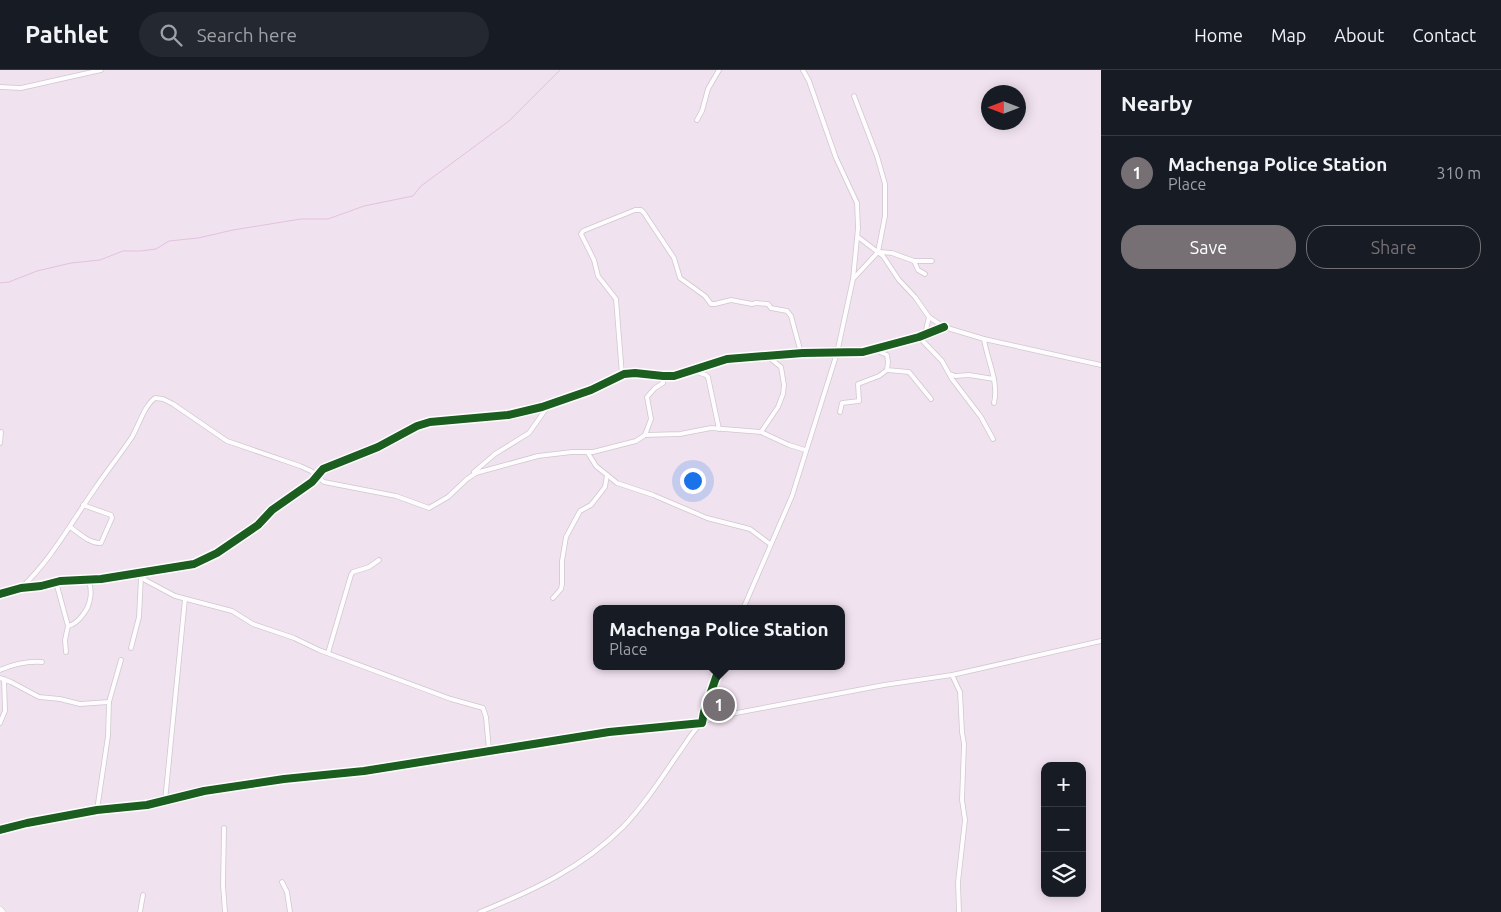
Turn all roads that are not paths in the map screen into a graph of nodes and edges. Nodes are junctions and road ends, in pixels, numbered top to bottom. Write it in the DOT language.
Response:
graph roads {
  1 [pos="76,70"];
  2 [pos="101,70"];
  3 [pos="719,70"];
  4 [pos="803,70"];
  5 [pos="74,76"];
  6 [pos="0,87"];
  7 [pos="854,96"];
  8 [pos="697,120"];
  9 [pos="858,237"];
  10 [pos="878,252"];
  11 [pos="932,260"];
  12 [pos="914,261"];
  13 [pos="925,274"];
  14 [pos="853,279"];
  15 [pos="929,317"];
  16 [pos="944,327"];
  17 [pos="925,334"];
  18 [pos="919,337"];
  19 [pos="984,339"];
  20 [pos="875,350"];
  21 [pos="801,353"];
  22 [pos="837,353"];
  23 [pos="768,356"];
  24 [pos="1101,365"];
  25 [pos="691,370"];
  26 [pos="887,370"];
  27 [pos="949,373"];
  28 [pos="622,375"];
  29 [pos="663,376"];
  30 [pos="994,379"];
  31 [pos="931,400"];
  32 [pos="994,403"];
  33 [pos="548,406"];
  34 [pos="840,412"];
  35 [pos="719,429"];
  36 [pos="2,432"];
  37 [pos="761,432"];
  38 [pos="645,435"];
  39 [pos="993,439"];
  40 [pos="0,443"];
  41 [pos="805,450"];
  42 [pos="588,452"];
  43 [pos="471,475"];
  44 [pos="607,475"];
  45 [pos="317,477"];
  46 [pos="83,505"];
  47 [pos="70,527"];
  48 [pos="770,544"];
  49 [pos="379,560"];
  50 [pos="141,574"];
  51 [pos="89,579"];
  52 [pos="56,582"];
  53 [pos="21,588"];
  54 [pos="0,594"];
  55 [pos="553,598"];
  56 [pos="185,599"];
  57 [pos="745,605"];
  58 [pos="68,626"];
  59 [pos="1101,641"];
  60 [pos="131,648"];
  61 [pos="66,652"];
  62 [pos="328,653"];
  63 [pos="121,660"];
  64 [pos="42,662"];
  65 [pos="0,670"];
  66 [pos="719,670"];
  67 [pos="952,675"];
  68 [pos="2,679"];
  69 [pos="109,702"];
  70 [pos="0,722"];
  71 [pos="702,723"];
  72 [pos="489,750"];
  73 [pos="165,801"];
  74 [pos="97,810"];
  75 [pos="224,828"];
  76 [pos="0,830"];
  77 [pos="282,882"];
  78 [pos="143,895"];
  79 [pos="140,912"];
  80 [pos="225,912"];
  81 [pos="290,912"];
  82 [pos="480,912"];
  83 [pos="958,912"];
  1 -- 5 [label="street"];
  2 -- 5 [label="street"];
  3 -- 8 [label="street"];
  4 -- 9 [label="street"];
  5 -- 6 [label="street"];
  7 -- 10 [label="street"];
  9 -- 10 [label="street"];
  9 -- 14 [label="street"];
  10 -- 12 [label="street"];
  10 -- 14 [label="street"];
  10 -- 15 [label="street"];
  11 -- 12 [label="street"];
  12 -- 13 [label="street"];
  14 -- 22 [label="street"];
  15 -- 16 [label="street"];
  15 -- 17 [label="street"];
  16 -- 17 [label="street"];
  16 -- 19 [label="street"];
  17 -- 18 [label="street"];
  18 -- 20 [label="street"];
  18 -- 27 [label="street"];
  19 -- 24 [label="street"];
  19 -- 30 [label="street"];
  20 -- 22 [label="street"];
  20 -- 26 [label="street"];
  21 -- 22 [label="street"];
  21 -- 23 [label="street"];
  21 -- 28 [label="street"];
  22 -- 41 [label="street"];
  23 -- 25 [label="street"];
  23 -- 37 [label="street"];
  25 -- 29 [label="street"];
  25 -- 35 [label="street"];
  26 -- 31 [label="street"];
  26 -- 34 [label="street"];
  27 -- 30 [label="street"];
  27 -- 39 [label="street"];
  28 -- 29 [label="street"];
  28 -- 33 [label="street"];
  29 -- 38 [label="street"];
  30 -- 32 [label="street"];
  33 -- 43 [label="street"];
  33 -- 45 [label="street"];
  35 -- 37 [label="street"];
  35 -- 38 [label="street"];
  36 -- 40 [label="street"];
  37 -- 41 [label="street"];
  38 -- 42 [label="street"];
  41 -- 48 [label="street"];
  42 -- 43 [label="street"];
  42 -- 44 [label="street"];
  43 -- 45 [label="street"];
  44 -- 48 [label="street"];
  44 -- 55 [label="street"];
  45 -- 46 [label="street"];
  45 -- 50 [label="street"];
  46 -- 47 [label="street"];
  46 -- 47 [label="street"];
  47 -- 53 [label="street"];
  48 -- 57 [label="street"];
  49 -- 62 [label="street"];
  50 -- 51 [label="street"];
  50 -- 56 [label="street"];
  50 -- 60 [label="street"];
  51 -- 52 [label="street"];
  51 -- 58 [label="street"];
  52 -- 53 [label="street"];
  52 -- 58 [label="street"];
  53 -- 54 [label="street"];
  56 -- 62 [label="street"];
  56 -- 73 [label="street"];
  58 -- 61 [label="street"];
  59 -- 67 [label="street"];
  62 -- 72 [label="street"];
  63 -- 69 [label="street"];
  64 -- 65 [label="street"];
  66 -- 71 [label="street"];
  67 -- 71 [label="street"];
  67 -- 83 [label="street"];
  68 -- 69 [label="street"];
  68 -- 70 [label="street"];
  69 -- 74 [label="street"];
  71 -- 72 [label="street"];
  71 -- 82 [label="street"];
  72 -- 73 [label="street"];
  73 -- 74 [label="street"];
  74 -- 76 [label="street"];
  75 -- 80 [label="street"];
  77 -- 81 [label="street"];
  78 -- 79 [label="street"];
}
